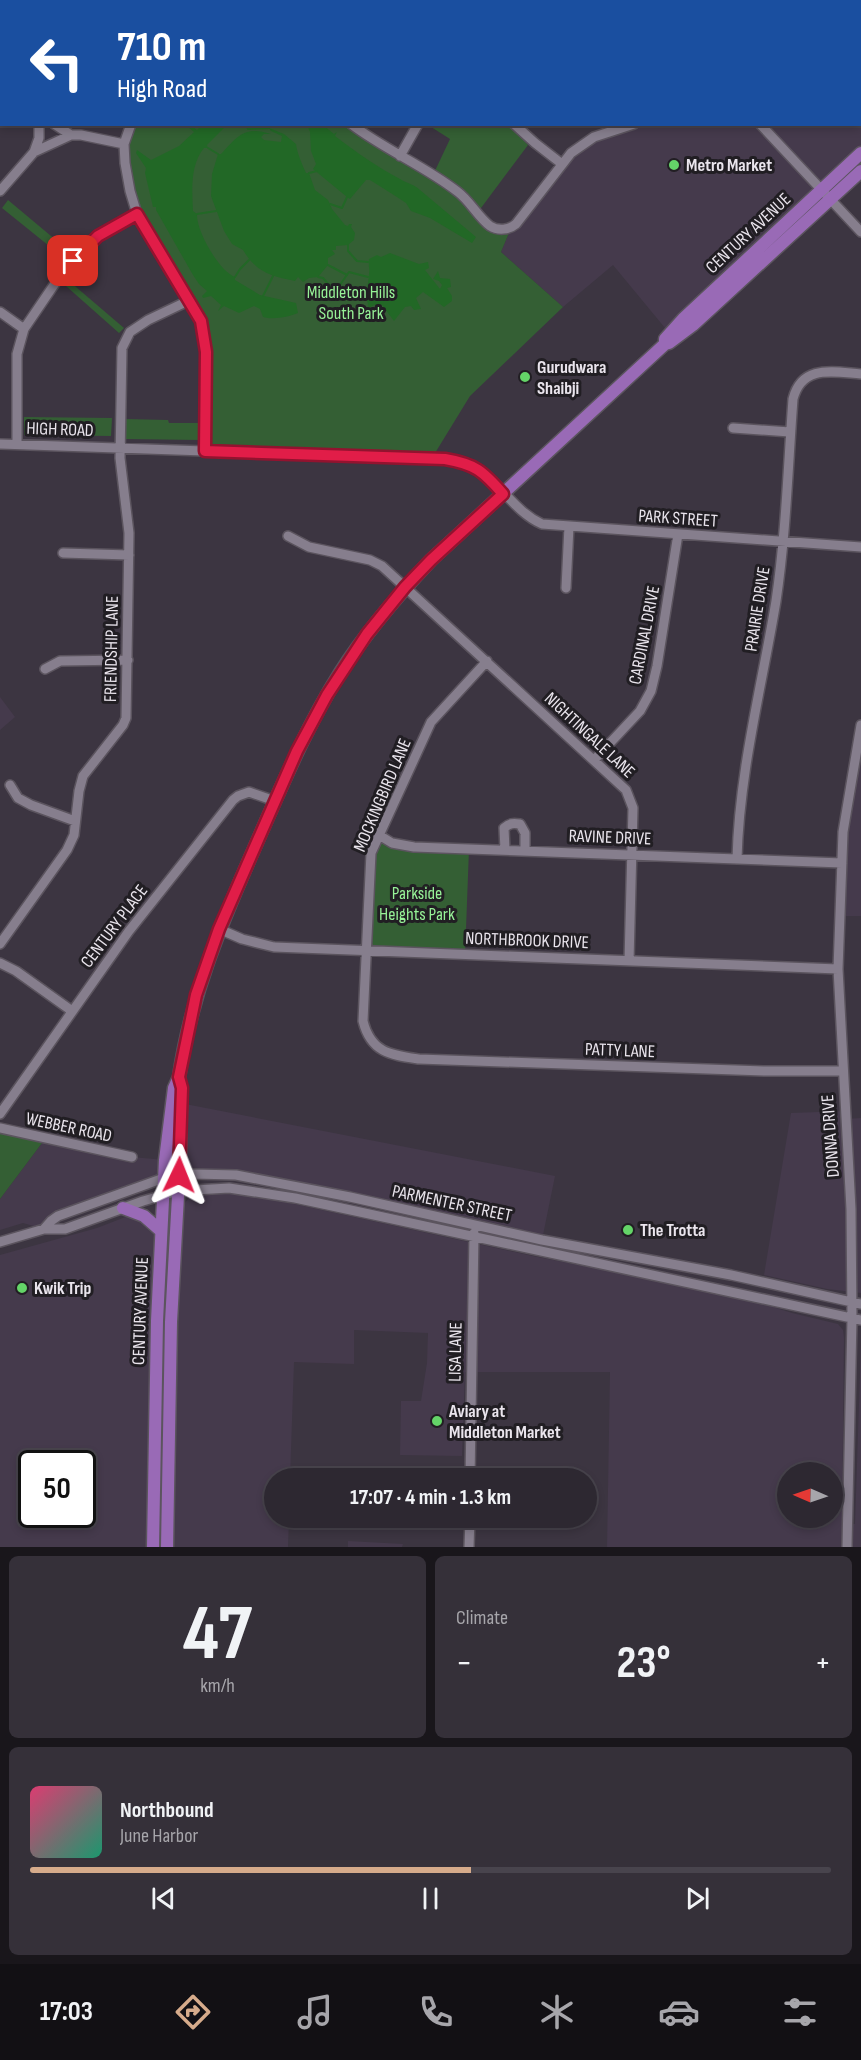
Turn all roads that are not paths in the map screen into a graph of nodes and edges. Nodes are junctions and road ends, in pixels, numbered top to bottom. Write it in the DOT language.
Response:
graph roads {
  1 [pos="39,126"];
  2 [pos="57,126"];
  3 [pos="130,126"];
  4 [pos="354,126"];
  5 [pos="417,126"];
  6 [pos="516,126"];
  7 [pos="628,126"];
  8 [pos="762,126"];
  9 [pos="70,135"];
  10 [pos="124,144"];
  11 [pos="34,152"];
  12 [pos="861,153"];
  13 [pos="400,156"];
  14 [pos="562,164"];
  15 [pos="861,171"];
  16 [pos="821,189"];
  17 [pos="0,191"];
  18 [pos="830,199"];
  19 [pos="137,214"];
  20 [pos="861,232"];
  21 [pos="188,301"];
  22 [pos="0,312"];
  23 [pos="24,329"];
  24 [pos="665,344"];
  25 [pos="861,374"];
  26 [pos="733,428"];
  27 [pos="790,432"];
  28 [pos="0,444"];
  29 [pos="17,444"];
  30 [pos="119,448"];
  31 [pos="205,451"];
  32 [pos="120,461"];
  33 [pos="503,494"];
  34 [pos="569,526"];
  35 [pos="678,534"];
  36 [pos="288,536"];
  37 [pos="783,541"];
  38 [pos="861,547"];
  39 [pos="63,553"];
  40 [pos="129,555"];
  41 [pos="405,587"];
  42 [pos="566,588"];
  43 [pos="128,660"];
  44 [pos="487,661"];
  45 [pos="45,669"];
  46 [pos="861,725"];
  47 [pos="595,759"];
  48 [pos="10,785"];
  49 [pos="275,801"];
  50 [pos="75,821"];
  51 [pos="379,835"];
  52 [pos="505,850"];
  53 [pos="525,851"];
  54 [pos="632,854"];
  55 [pos="737,859"];
  56 [pos="842,863"];
  57 [pos="219,929"];
  58 [pos="0,944"];
  59 [pos="366,951"];
  60 [pos="629,961"];
  61 [pos="0,963"];
  62 [pos="838,969"];
  63 [pos="72,1011"];
  64 [pos="396,1056"];
  65 [pos="843,1071"];
  66 [pos="179,1077"];
  67 [pos="0,1114"];
  68 [pos="0,1128"];
  69 [pos="132,1157"];
  70 [pos="179,1175"];
  71 [pos="164,1178"];
  72 [pos="178,1191"];
  73 [pos="163,1195"];
  74 [pos="123,1208"];
  75 [pos="475,1225"];
  76 [pos="44,1229"];
  77 [pos="161,1231"];
  78 [pos="473,1237"];
  79 [pos="0,1242"];
  80 [pos="856,1303"];
  81 [pos="856,1319"];
  82 [pos="470,1468"];
  83 [pos="470,1528"];
  84 [pos="153,1547"];
  85 [pos="167,1547"];
  86 [pos="469,1547"];
  87 [pos="847,1547"];
  1 -- 11 [label="street"];
  2 -- 9 [label="street"];
  3 -- 10 [label="street"];
  4 -- 13 [label="street"];
  5 -- 13 [label="street"];
  6 -- 14 [label="street"];
  7 -- 14 [label="street"];
  8 -- 16 [label="street"];
  9 -- 10 [label="street"];
  9 -- 11 [label="street"];
  10 -- 19 [label="street"];
  11 -- 17 [label="street"];
  12 -- 16 [label="main road, CENTURY AVENUE"];
  13 -- 14 [label="street"];
  15 -- 18 [label="main road, CENTURY AVENUE"];
  16 -- 18 [label="street"];
  16 -- 24 [label="main road, CENTURY AVENUE"];
  18 -- 20 [label="street"];
  18 -- 24 [label="main road, CENTURY AVENUE"];
  19 -- 21 [label="street"];
  19 -- 23 [label="street"];
  21 -- 30 [label="street"];
  21 -- 31 [label="street"];
  22 -- 23 [label="street"];
  23 -- 29 [label="street"];
  24 -- 33 [label="main road, CENTURY AVENUE"];
  25 -- 27 [label="street, PRAIRIE DRIVE"];
  26 -- 27 [label="street"];
  27 -- 37 [label="street, PRAIRIE DRIVE"];
  28 -- 29 [label="street, HIGH ROAD"];
  29 -- 30 [label="street, HIGH ROAD"];
  30 -- 31 [label="street, HIGH ROAD"];
  30 -- 32 [label="street, HIGH ROAD"];
  31 -- 33 [label="street, HIGH ROAD"];
  32 -- 40 [label="street, FRIENDSHIP LANE"];
  33 -- 34 [label="street, PARK STREET"];
  33 -- 41 [label="main road, CENTURY AVENUE"];
  34 -- 35 [label="street, PARK STREET"];
  34 -- 42 [label="street"];
  35 -- 37 [label="street, PARK STREET"];
  35 -- 47 [label="street, CARDINAL DRIVE"];
  36 -- 41 [label="street, NIGHTINGALE LANE"];
  37 -- 38 [label="street, PARK STREET"];
  37 -- 55 [label="street, PRAIRIE DRIVE"];
  39 -- 40 [label="street"];
  40 -- 43 [label="street, FRIENDSHIP LANE"];
  41 -- 44 [label="street, NIGHTINGALE LANE"];
  41 -- 49 [label="main road, CENTURY AVENUE"];
  43 -- 45 [label="street"];
  43 -- 50 [label="street, FRIENDSHIP LANE"];
  44 -- 47 [label="street, NIGHTINGALE LANE"];
  44 -- 51 [label="street, MOCKINGBIRD LANE"];
  46 -- 56 [label="street, DONNA DRIVE"];
  47 -- 54 [label="street, NIGHTINGALE LANE"];
  48 -- 50 [label="street"];
  49 -- 57 [label="main road, CENTURY AVENUE"];
  49 -- 63 [label="street, CENTURY PLACE"];
  50 -- 58 [label="street, FRIENDSHIP LANE"];
  51 -- 52 [label="street, RAVINE DRIVE"];
  51 -- 59 [label="street, MOCKINGBIRD LANE"];
  52 -- 53 [label="street, RAVINE DRIVE"];
  52 -- 53 [label="street"];
  53 -- 54 [label="street, RAVINE DRIVE"];
  54 -- 55 [label="street, RAVINE DRIVE"];
  54 -- 60 [label="street, NIGHTINGALE LANE"];
  55 -- 56 [label="street, RAVINE DRIVE"];
  56 -- 62 [label="street, DONNA DRIVE"];
  57 -- 59 [label="street, NORTHBROOK DRIVE"];
  57 -- 66 [label="main road, CENTURY AVENUE"];
  59 -- 60 [label="street, NORTHBROOK DRIVE"];
  59 -- 64 [label="street, MOCKINGBIRD LANE"];
  60 -- 62 [label="street, NORTHBROOK DRIVE"];
  61 -- 63 [label="street"];
  62 -- 65 [label="street, DONNA DRIVE"];
  63 -- 67 [label="street, CENTURY PLACE"];
  64 -- 65 [label="street, PATTY LANE"];
  65 -- 80 [label="street, DONNA DRIVE"];
  66 -- 70 [label="main road, CENTURY AVENUE"];
  66 -- 71 [label="main road, CENTURY AVENUE"];
  68 -- 69 [label="street, WEBBER ROAD"];
  70 -- 71 [label="street, PARMENTER STREET"];
  70 -- 72 [label="main road, CENTURY AVENUE"];
  70 -- 75 [label="street, PARMENTER STREET"];
  71 -- 73 [label="main road, CENTURY AVENUE"];
  71 -- 76 [label="street, PARMENTER STREET"];
  72 -- 73 [label="street, PARMENTER STREET"];
  72 -- 78 [label="street, PARMENTER STREET"];
  72 -- 85 [label="main road, CENTURY AVENUE"];
  73 -- 74 [label="street, PARMENTER STREET"];
  73 -- 77 [label="main road, CENTURY AVENUE"];
  74 -- 76 [label="street, PARMENTER STREET"];
  74 -- 77 [label="main road"];
  75 -- 78 [label="street, LISA LANE"];
  75 -- 80 [label="street, PARMENTER STREET"];
  76 -- 79 [label="street, PARMENTER STREET"];
  77 -- 84 [label="main road, CENTURY AVENUE"];
  78 -- 81 [label="street, PARMENTER STREET"];
  78 -- 82 [label="street, LISA LANE"];
  80 -- 81 [label="street, DONNA DRIVE"];
  81 -- 87 [label="street, DONNA DRIVE"];
  83 -- 86 [label="street"];
}
